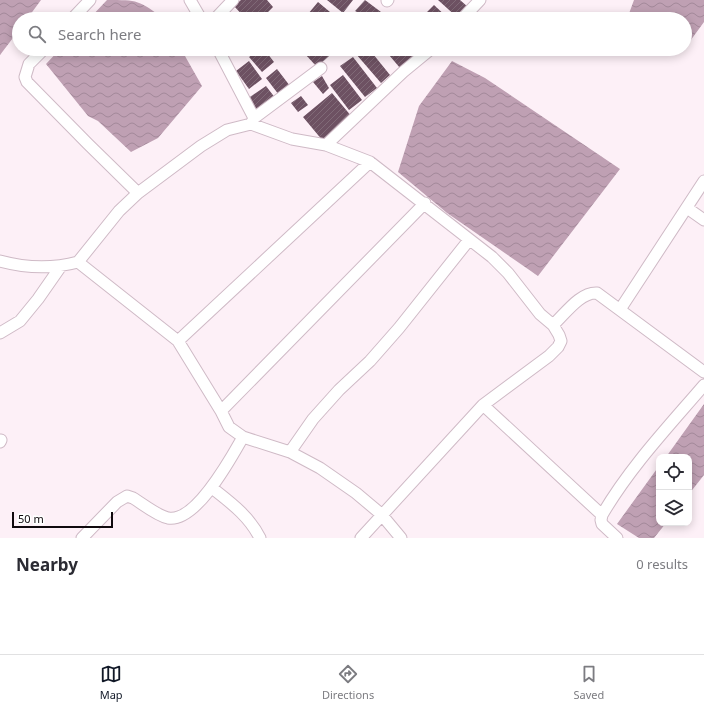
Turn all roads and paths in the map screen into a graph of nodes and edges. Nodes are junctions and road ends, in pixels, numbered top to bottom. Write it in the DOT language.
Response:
graph roads {
  1 [pos="90,0"];
  2 [pos="190,0"];
  3 [pos="233,0"];
  4 [pos="480,0"];
  5 [pos="79,12"];
  6 [pos="197,12"];
  7 [pos="222,12"];
  8 [pos="469,12"];
  9 [pos="37,56"];
  10 [pos="221,56"];
  11 [pos="422,56"];
  12 [pos="321,68"];
  13 [pos="252,121"];
  14 [pos="326,145"];
  15 [pos="370,162"];
  16 [pos="704,182"];
  17 [pos="138,193"];
  18 [pos="424,203"];
  19 [pos="687,208"];
  20 [pos="704,220"];
  21 [pos="469,240"];
  22 [pos="0,261"];
  23 [pos="78,262"];
  24 [pos="61,266"];
  25 [pos="621,308"];
  26 [pos="553,325"];
  27 [pos="0,333"];
  28 [pos="178,341"];
  29 [pos="704,372"];
  30 [pos="704,385"];
  31 [pos="483,405"];
  32 [pos="221,411"];
  33 [pos="243,437"];
  34 [pos="290,452"];
  35 [pos="212,488"];
  36 [pos="381,514"];
  37 [pos="602,515"];
  38 [pos="82,538"];
  39 [pos="260,538"];
  40 [pos="361,538"];
  41 [pos="401,538"];
  42 [pos="617,538"];
  1 -- 5 [label="street"];
  2 -- 6 [label="street"];
  3 -- 7 [label="street"];
  4 -- 8 [label="street"];
  9 -- 17 [label="street"];
  10 -- 13 [label="street"];
  11 -- 14 [label="street"];
  12 -- 13 [label="street"];
  13 -- 14 [label="street"];
  13 -- 17 [label="street"];
  14 -- 15 [label="street"];
  15 -- 18 [label="street"];
  15 -- 28 [label="street"];
  16 -- 19 [label="street"];
  17 -- 23 [label="street"];
  18 -- 21 [label="street"];
  18 -- 32 [label="street"];
  19 -- 20 [label="street"];
  19 -- 25 [label="street"];
  21 -- 26 [label="street"];
  21 -- 34 [label="street"];
  22 -- 24 [label="street"];
  23 -- 24 [label="street"];
  23 -- 28 [label="street"];
  24 -- 27 [label="street"];
  25 -- 26 [label="street"];
  25 -- 29 [label="street"];
  26 -- 31 [label="street"];
  28 -- 32 [label="street"];
  30 -- 37 [label="street"];
  31 -- 36 [label="street"];
  31 -- 37 [label="street"];
  32 -- 33 [label="street"];
  33 -- 34 [label="street"];
  33 -- 35 [label="street"];
  34 -- 36 [label="street"];
  35 -- 38 [label="street"];
  35 -- 39 [label="street"];
  36 -- 40 [label="street"];
  36 -- 41 [label="street"];
  37 -- 42 [label="street"];
}
